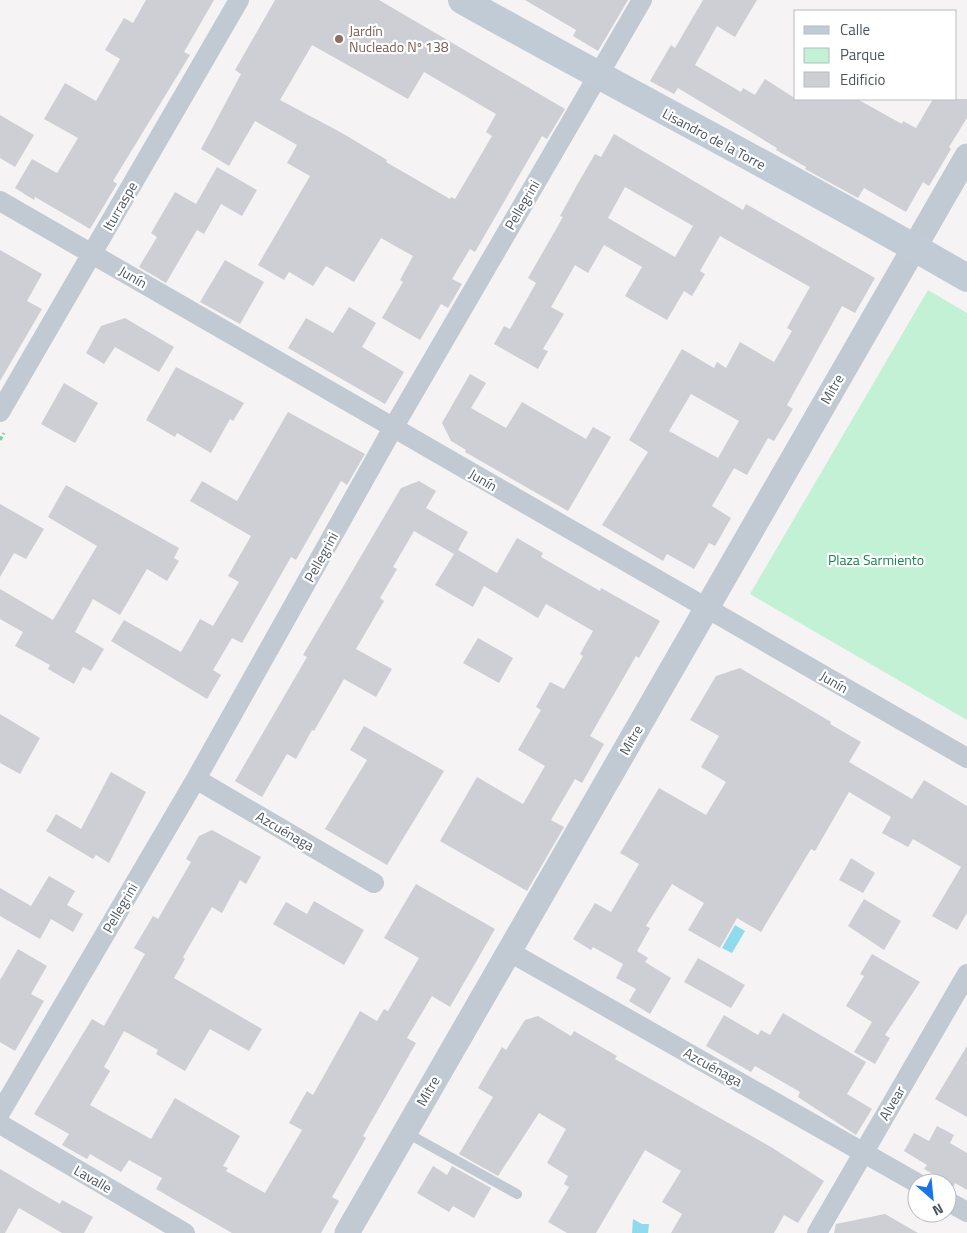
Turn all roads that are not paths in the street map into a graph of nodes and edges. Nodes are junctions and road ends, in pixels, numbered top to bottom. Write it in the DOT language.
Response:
graph roads {
  1 [pos="239,0"];
  2 [pos="462,0"];
  3 [pos="642,0"];
  4 [pos="597,76"];
  5 [pos="967,156"];
  6 [pos="0,201"];
  7 [pos="913,246"];
  8 [pos="92,254"];
  9 [pos="967,278"];
  10 [pos="0,412"];
  11 [pos="394,428"];
  12 [pos="707,610"];
  13 [pos="967,758"];
  14 [pos="196,779"];
  15 [pos="374,883"];
  16 [pos="508,952"];
  17 [pos="967,974"];
  18 [pos="0,1114"];
  19 [pos="0,1124"];
  20 [pos="405,1132"];
  21 [pos="864,1152"];
  22 [pos="907,1177"];
  23 [pos="517,1194"];
  24 [pos="185,1233"];
  25 [pos="347,1233"];
  26 [pos="817,1233"];
  1 -- 8 [label="street, Iturraspe"];
  2 -- 4 [label="main road, Lisandro de la Torre"];
  3 -- 4 [label="street, Pellegrini"];
  4 -- 7 [label="main road, Lisandro de la Torre"];
  4 -- 11 [label="street, Pellegrini"];
  5 -- 7 [label="street, Mitre"];
  6 -- 8 [label="street, Junín"];
  7 -- 9 [label="main road, Lisandro de la Torre"];
  7 -- 12 [label="street, Mitre"];
  8 -- 10 [label="street, Iturraspe"];
  8 -- 11 [label="street, Junín"];
  11 -- 12 [label="street, Junín"];
  11 -- 14 [label="street, Pellegrini"];
  12 -- 13 [label="street, Junín"];
  12 -- 16 [label="street, Mitre"];
  14 -- 15 [label="street, Azcuénaga"];
  14 -- 18 [label="street, Pellegrini"];
  16 -- 20 [label="street, Mitre"];
  16 -- 21 [label="street, Azcuénaga"];
  17 -- 21 [label="street, Alvear"];
  19 -- 24 [label="street, Lavalle"];
  20 -- 23 [label="lane"];
  20 -- 25 [label="street, Mitre"];
  21 -- 22 [label="street, Azcuénaga"];
  21 -- 26 [label="street, Alvear"];
}
